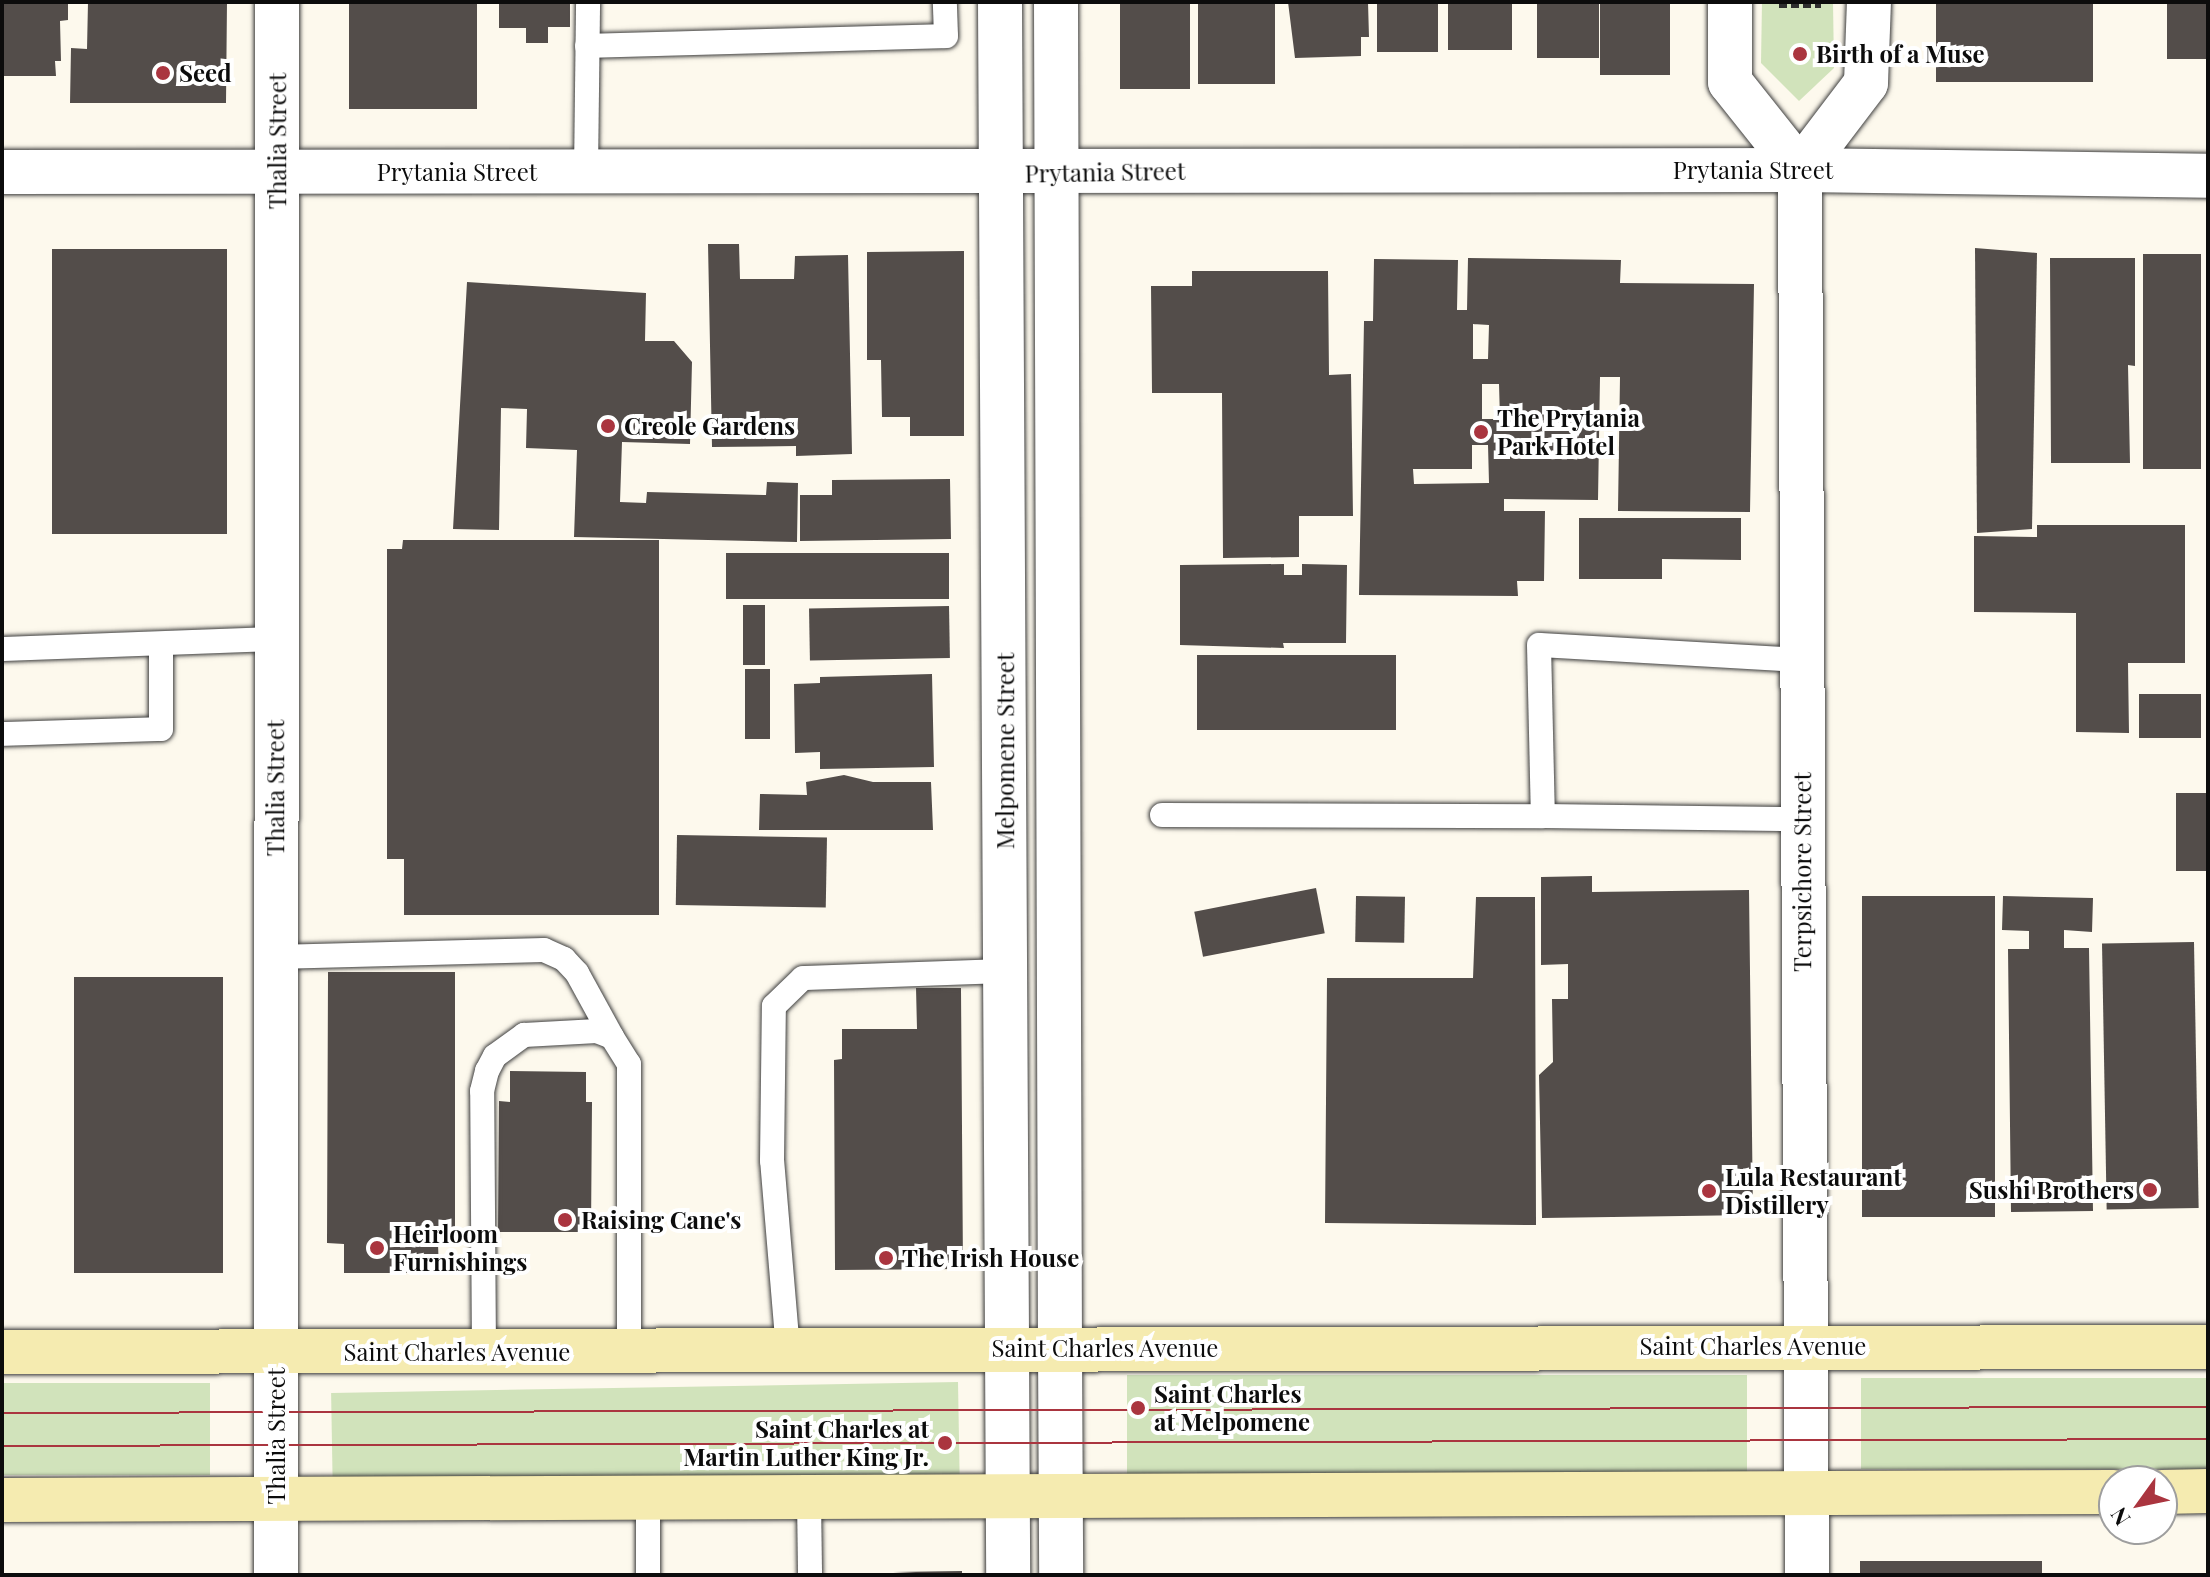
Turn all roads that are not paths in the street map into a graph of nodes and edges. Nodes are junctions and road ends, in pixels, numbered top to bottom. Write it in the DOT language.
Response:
graph roads {
  1 [pos="277,2"];
  2 [pos="588,2"];
  3 [pos="945,2"];
  4 [pos="1000,2"];
  5 [pos="1056,2"];
  6 [pos="1730,4"];
  7 [pos="1869,4"];
  8 [pos="587,46"];
  9 [pos="1800,170"];
  10 [pos="2,172"];
  11 [pos="278,172"];
  12 [pos="586,172"];
  13 [pos="1059,172"];
  14 [pos="1003,174"];
  15 [pos="2208,176"];
  16 [pos="275,639"];
  17 [pos="161,645"];
  18 [pos="2,649"];
  19 [pos="1801,660"];
  20 [pos="2,734"];
  21 [pos="1162,815"];
  22 [pos="1543,816"];
  23 [pos="1802,819"];
  24 [pos="275,957"];
  25 [pos="1006,971"];
  26 [pos="612,1037"];
  27 [pos="1804,1345"];
  28 [pos="2208,1347"];
  29 [pos="1007,1348"];
  30 [pos="1060,1349"];
  31 [pos="788,1350"];
  32 [pos="629,1351"];
  33 [pos="2,1352"];
  34 [pos="484,1353"];
  35 [pos="276,1354"];
  36 [pos="2208,1491"];
  37 [pos="1806,1492"];
  38 [pos="2098,1492"];
  39 [pos="2178,1492"];
  40 [pos="276,1499"];
  41 [pos="648,1499"];
  42 [pos="809,1499"];
  43 [pos="1061,1499"];
  44 [pos="2,1500"];
  45 [pos="1008,1500"];
  46 [pos="276,1575"];
  47 [pos="648,1575"];
  48 [pos="810,1575"];
  49 [pos="1008,1575"];
  50 [pos="1061,1575"];
  51 [pos="1807,1575"];
  1 -- 11 [label="street, Thalia Street"];
  2 -- 8 [label="lane"];
  3 -- 8 [label="lane"];
  4 -- 14 [label="street, Melpomene Street"];
  5 -- 13 [label="street"];
  6 -- 9 [label="street"];
  7 -- 9 [label="street"];
  8 -- 12 [label="lane"];
  9 -- 13 [label="street, Prytania Street"];
  9 -- 15 [label="street, Prytania Street"];
  9 -- 19 [label="street, Terpsichore Street"];
  10 -- 11 [label="street, Prytania Street"];
  11 -- 12 [label="street, Prytania Street"];
  11 -- 16 [label="street, Thalia Street"];
  12 -- 14 [label="street, Prytania Street"];
  13 -- 14 [label="street, Prytania Street"];
  13 -- 30 [label="street"];
  14 -- 25 [label="street, Melpomene Street"];
  16 -- 17 [label="lane"];
  16 -- 24 [label="street, Thalia Street"];
  17 -- 18 [label="lane"];
  17 -- 20 [label="lane"];
  19 -- 22 [label="lane"];
  19 -- 23 [label="street, Terpsichore Street"];
  21 -- 22 [label="lane"];
  22 -- 23 [label="lane"];
  23 -- 27 [label="street, Terpsichore Street"];
  24 -- 26 [label="lane"];
  24 -- 35 [label="street, Thalia Street"];
  25 -- 29 [label="street, Melpomene Street"];
  25 -- 31 [label="lane"];
  26 -- 32 [label="lane"];
  26 -- 34 [label="lane"];
  27 -- 28 [label="main road, Saint Charles Avenue"];
  27 -- 30 [label="main road, Saint Charles Avenue"];
  27 -- 37 [label="street, Terpsichore Street"];
  29 -- 30 [label="main road, Saint Charles Avenue"];
  29 -- 31 [label="main road, Saint Charles Avenue"];
  29 -- 45 [label="street, Melpomene Street"];
  30 -- 43 [label="street"];
  31 -- 32 [label="main road, Saint Charles Avenue"];
  32 -- 34 [label="main road, Saint Charles Avenue"];
  33 -- 35 [label="main road, Saint Charles Avenue"];
  34 -- 35 [label="main road, Saint Charles Avenue"];
  35 -- 40 [label="street, Thalia Street"];
  36 -- 39 [label="main road"];
  37 -- 38 [label="main road"];
  37 -- 43 [label="main road"];
  37 -- 51 [label="street, Terpsichore Street"];
  40 -- 41 [label="main road"];
  40 -- 44 [label="main road"];
  40 -- 46 [label="street, Thalia Street"];
  41 -- 42 [label="main road"];
  41 -- 47 [label="lane"];
  42 -- 45 [label="main road"];
  42 -- 48 [label="lane"];
  43 -- 45 [label="main road"];
  43 -- 50 [label="street"];
  45 -- 49 [label="street, Melpomene Street"];
}
